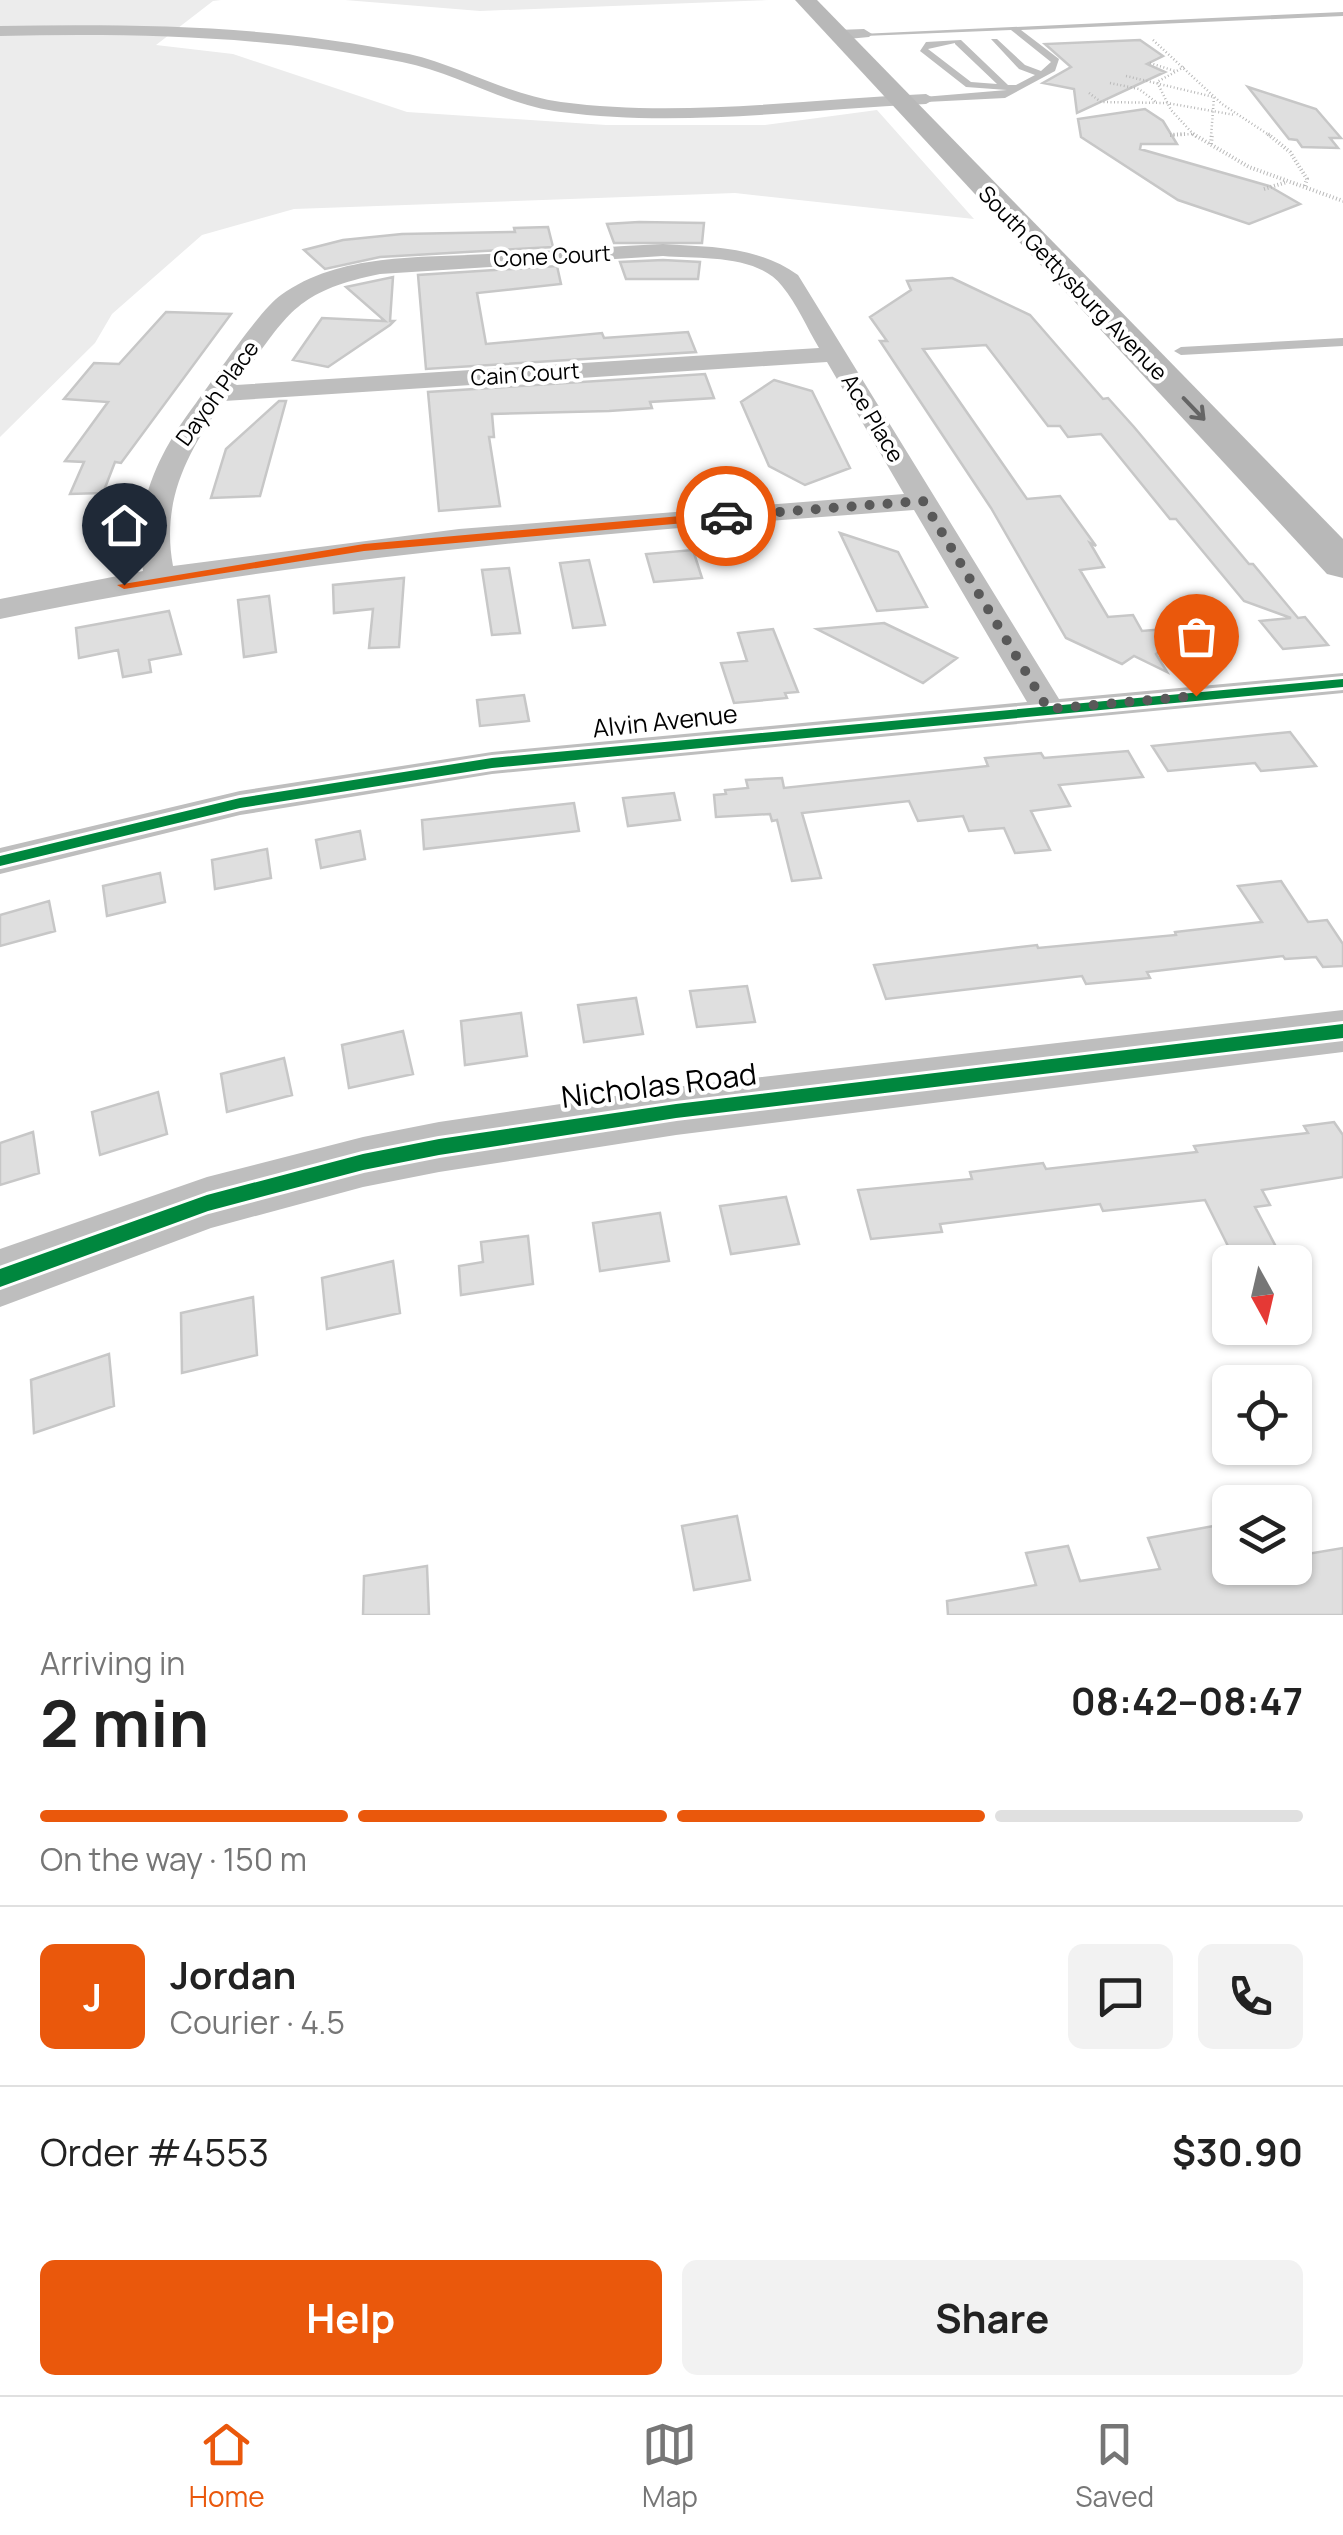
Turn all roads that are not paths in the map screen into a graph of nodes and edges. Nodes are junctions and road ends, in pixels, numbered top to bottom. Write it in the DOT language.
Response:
graph roads {
  1 [pos="804,0"];
  2 [pos="830,0"];
  3 [pos="1343,14"];
  4 [pos="1014,28"];
  5 [pos="0,30"];
  6 [pos="851,34"];
  7 [pos="1028,39"];
  8 [pos="994,40"];
  9 [pos="958,42"];
  10 [pos="1040,74"];
  11 [pos="1010,87"];
  12 [pos="912,99"];
  13 [pos="737,255"];
  14 [pos="367,269"];
  15 [pos="1343,342"];
  16 [pos="1181,351"];
  17 [pos="834,354"];
  18 [pos="1222,392"];
  19 [pos="216,394"];
  20 [pos="923,501"];
  21 [pos="1343,564"];
  22 [pos="160,578"];
  23 [pos="0,609"];
  24 [pos="1343,683"];
  25 [pos="1048,709"];
  26 [pos="0,861"];
  27 [pos="1343,1031"];
  28 [pos="0,1278"];
  1 -- 6 [label="main road, South Gettysburg Avenue"];
  2 -- 6 [label="main road, South Gettysburg Avenue"];
  3 -- 4 [label="lane"];
  4 -- 6 [label="lane"];
  4 -- 7 [label="lane"];
  5 -- 12 [label="street"];
  6 -- 12 [label="main road, South Gettysburg Avenue"];
  7 -- 8 [label="lane"];
  7 -- 10 [label="lane"];
  8 -- 9 [label="lane"];
  8 -- 10 [label="lane"];
  9 -- 11 [label="lane"];
  9 -- 11 [label="lane"];
  10 -- 11 [label="lane"];
  11 -- 12 [label="lane"];
  12 -- 16 [label="main road, South Gettysburg Avenue"];
  12 -- 21 [label="main road, South Gettysburg Avenue, one-way"];
  13 -- 14 [label="street, Cone Court"];
  13 -- 17 [label="street, Ace Place"];
  14 -- 19 [label="street, Dayoh Place"];
  15 -- 16 [label="lane"];
  16 -- 18 [label="main road, South Gettysburg Avenue"];
  17 -- 19 [label="street, Cain Court"];
  17 -- 20 [label="street, Ace Place"];
  19 -- 22 [label="street, Dayoh Place"];
  20 -- 22 [label="street"];
  20 -- 25 [label="street, Ace Place"];
  22 -- 23 [label="street"];
  24 -- 25 [label="street, Alvin Avenue"];
  25 -- 26 [label="street, Alvin Avenue"];
  27 -- 28 [label="street, Nicholas Road"];
}
